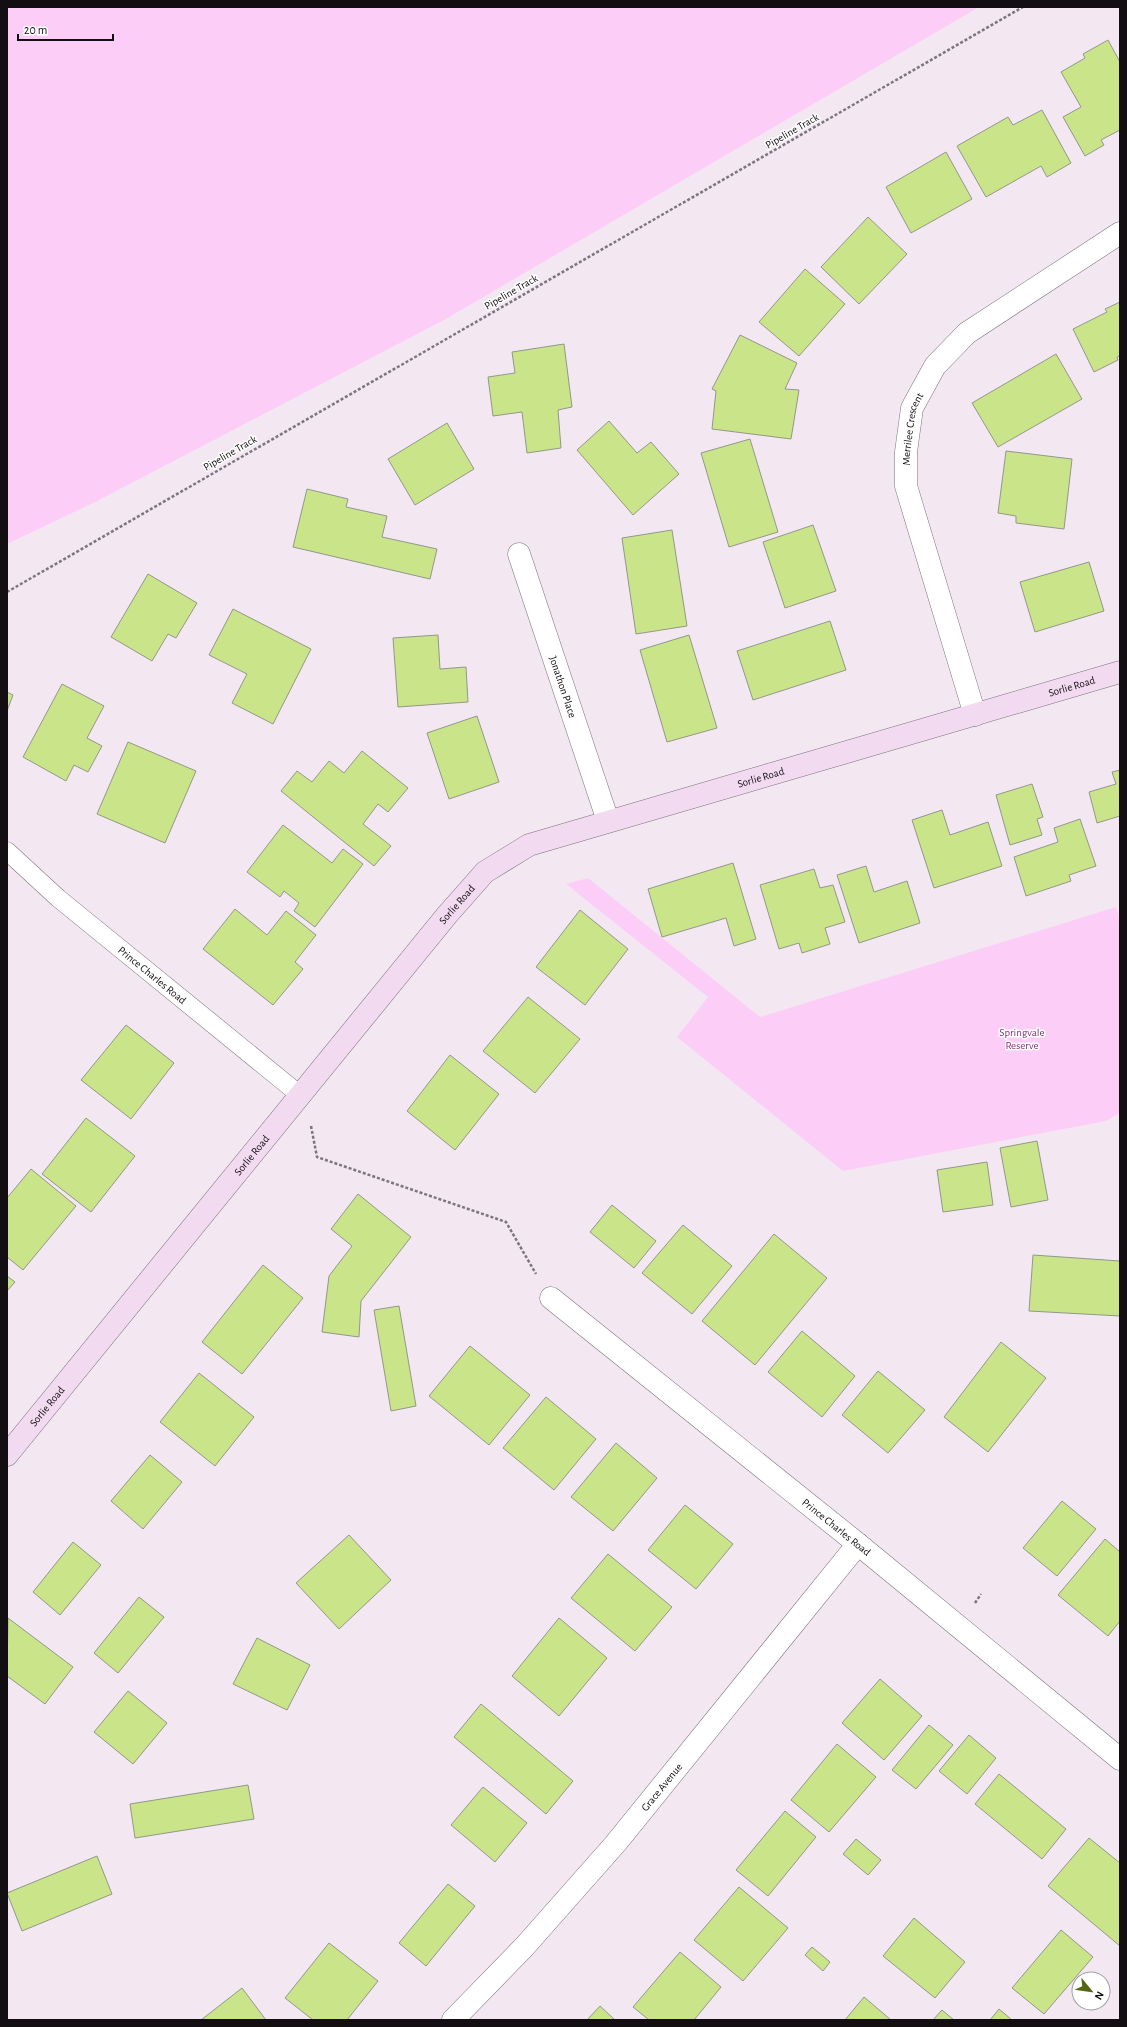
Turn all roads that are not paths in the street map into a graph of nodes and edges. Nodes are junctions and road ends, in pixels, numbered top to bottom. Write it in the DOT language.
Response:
graph roads {
  1 [pos="1120,233"];
  2 [pos="519,554"];
  3 [pos="1120,672"];
  4 [pos="975,715"];
  5 [pos="608,821"];
  6 [pos="7,851"];
  7 [pos="300,1095"];
  8 [pos="551,1298"];
  9 [pos="7,1455"];
  10 [pos="858,1544"];
  11 [pos="1120,1758"];
  12 [pos="453,2020"];
  1 -- 4 [label="street, Merrilee Crescent"];
  2 -- 5 [label="street, Jonathon Place"];
  3 -- 4 [label="street, Sorlie Road"];
  4 -- 5 [label="street, Sorlie Road"];
  5 -- 7 [label="street, Sorlie Road"];
  6 -- 7 [label="lane, Prince Charles Road"];
  7 -- 9 [label="street, Sorlie Road"];
  8 -- 10 [label="street, Prince Charles Road"];
  10 -- 11 [label="street, Prince Charles Road"];
  10 -- 12 [label="street, Grace Avenue"];
}
